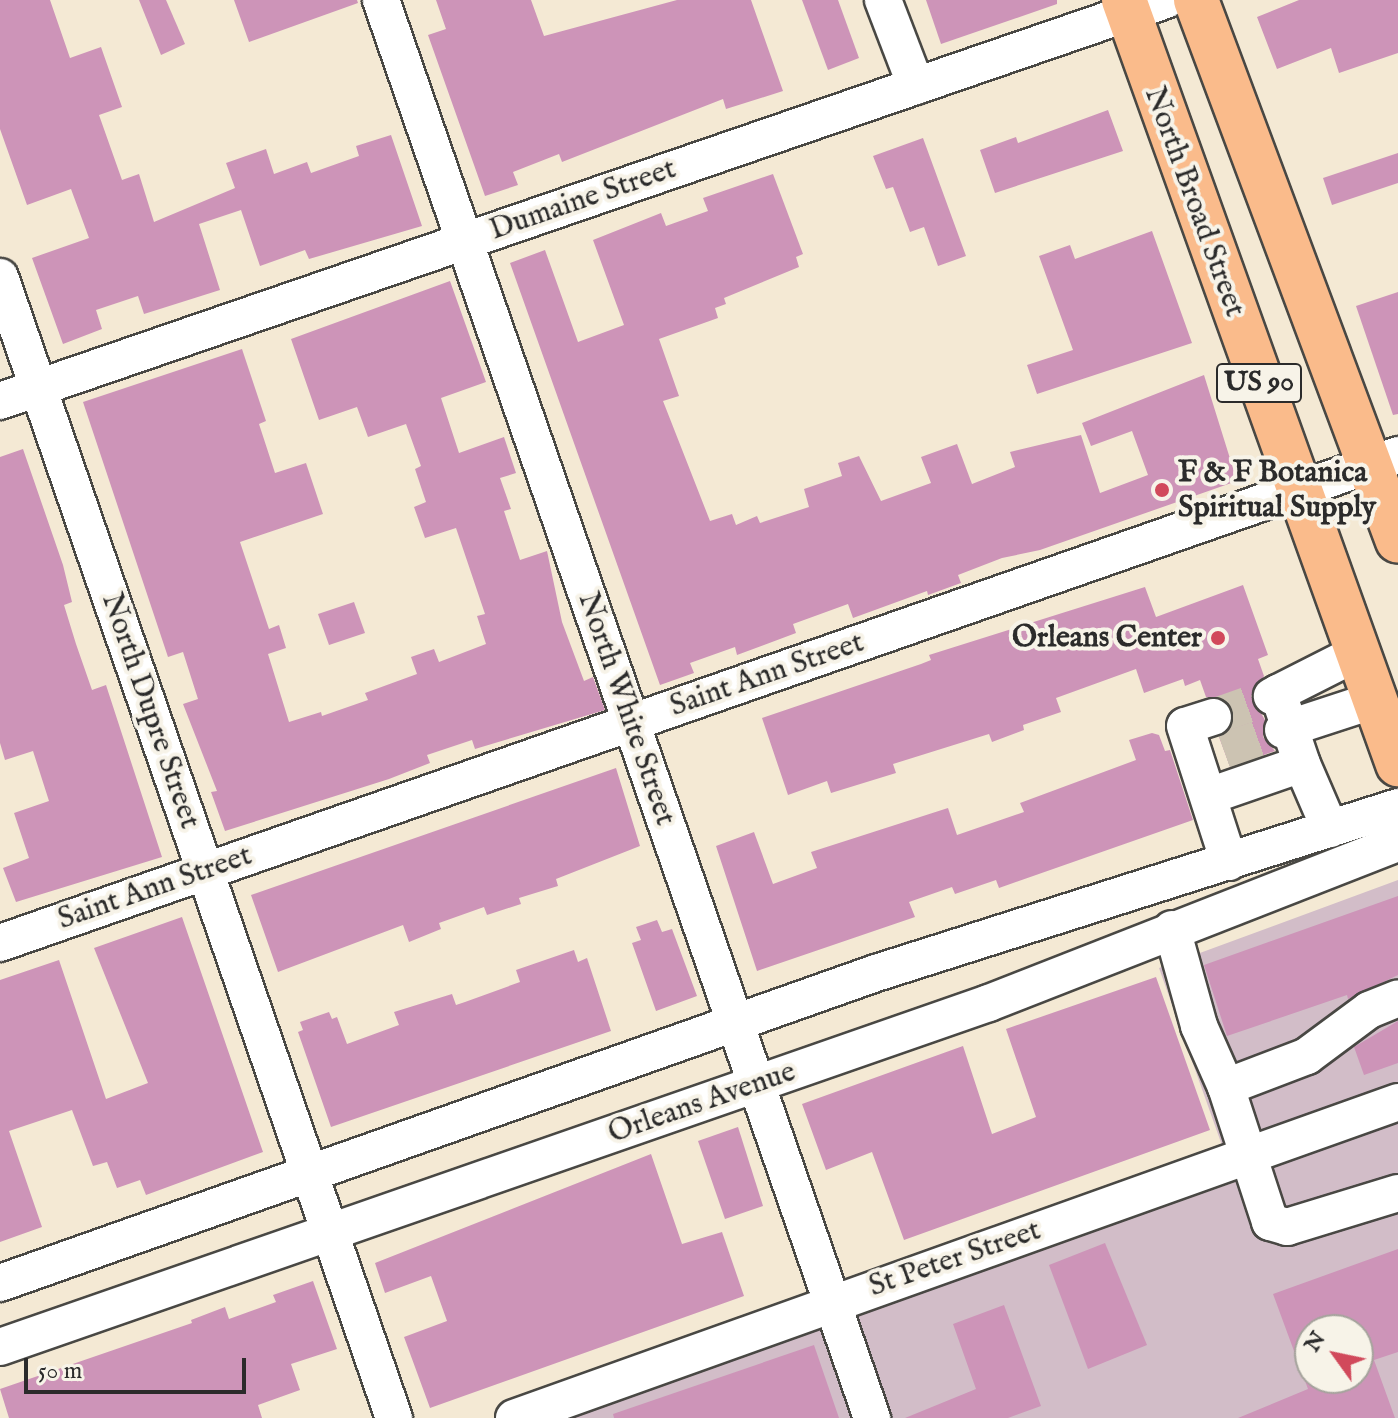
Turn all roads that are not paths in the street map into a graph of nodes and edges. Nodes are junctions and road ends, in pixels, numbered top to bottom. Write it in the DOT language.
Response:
graph roads {
  1 [pos="381,0"];
  2 [pos="883,0"];
  3 [pos="1196,0"];
  4 [pos="1139,4"];
  5 [pos="916,86"];
  6 [pos="464,241"];
  7 [pos="0,277"];
  8 [pos="38,388"];
  9 [pos="0,401"];
  10 [pos="1384,460"];
  11 [pos="1298,490"];
  12 [pos="1398,541"];
  13 [pos="1357,653"];
  14 [pos="1375,700"];
  15 [pos="1213,717"];
  16 [pos="631,723"];
  17 [pos="1287,729"];
  18 [pos="1302,764"];
  19 [pos="1398,764"];
  20 [pos="1209,796"];
  21 [pos="1398,807"];
  22 [pos="1330,829"];
  23 [pos="1398,843"];
  24 [pos="1229,862"];
  25 [pos="205,871"];
  26 [pos="1172,929"];
  27 [pos="0,943"];
  28 [pos="1398,998"];
  29 [pos="735,1023"];
  30 [pos="756,1084"];
  31 [pos="1226,1087"];
  32 [pos="1398,1102"];
  33 [pos="1248,1156"];
  34 [pos="309,1173"];
  35 [pos="1398,1193"];
  36 [pos="330,1233"];
  37 [pos="0,1283"];
  38 [pos="832,1302"];
  39 [pos="0,1347"];
  40 [pos="394,1418"];
  41 [pos="514,1418"];
  42 [pos="872,1418"];
  1 -- 6 [label="street, North White Street"];
  2 -- 5 [label="street"];
  3 -- 10 [label="main road, US 90"];
  4 -- 5 [label="street, Dumaine Street"];
  4 -- 11 [label="main road, North Broad Street / US 90"];
  5 -- 6 [label="street, Dumaine Street"];
  6 -- 8 [label="street, Dumaine Street"];
  6 -- 16 [label="street, North White Street"];
  7 -- 8 [label="street, North Dupre Street"];
  8 -- 9 [label="street, Dumaine Street"];
  8 -- 25 [label="street, North Dupre Street"];
  10 -- 11 [label="street, Saint Ann Street"];
  10 -- 12 [label="main road, US 90"];
  11 -- 13 [label="main road, North Broad Street / US 90"];
  11 -- 16 [label="street, Saint Ann Street"];
  13 -- 14 [label="main road, North Broad Street / US 90"];
  13 -- 17 [label="street"];
  14 -- 17 [label="street"];
  14 -- 19 [label="main road, North Broad Street / US 90"];
  15 -- 20 [label="street"];
  16 -- 25 [label="street, Saint Ann Street"];
  16 -- 29 [label="street, North White Street"];
  17 -- 18 [label="street"];
  18 -- 20 [label="street"];
  18 -- 22 [label="street"];
  20 -- 24 [label="street"];
  21 -- 22 [label="street"];
  22 -- 24 [label="street"];
  23 -- 26 [label="street, Orleans Avenue"];
  24 -- 29 [label="street"];
  25 -- 27 [label="street, Saint Ann Street"];
  25 -- 34 [label="street, North Dupre Street"];
  26 -- 30 [label="street, Orleans Avenue"];
  26 -- 31 [label="street"];
  28 -- 31 [label="street"];
  29 -- 30 [label="street, North White Street"];
  29 -- 34 [label="street"];
  30 -- 36 [label="street, Orleans Avenue"];
  30 -- 38 [label="street, North White Street"];
  31 -- 33 [label="street"];
  32 -- 33 [label="street, St Peter Street"];
  33 -- 35 [label="street"];
  33 -- 38 [label="street, St Peter Street"];
  34 -- 36 [label="street, North Dupre Street"];
  34 -- 37 [label="street"];
  36 -- 39 [label="street, Orleans Avenue"];
  36 -- 40 [label="street, North Dupre Street"];
  38 -- 41 [label="street, St Peter Street"];
  38 -- 42 [label="street, North White Street"];
}
